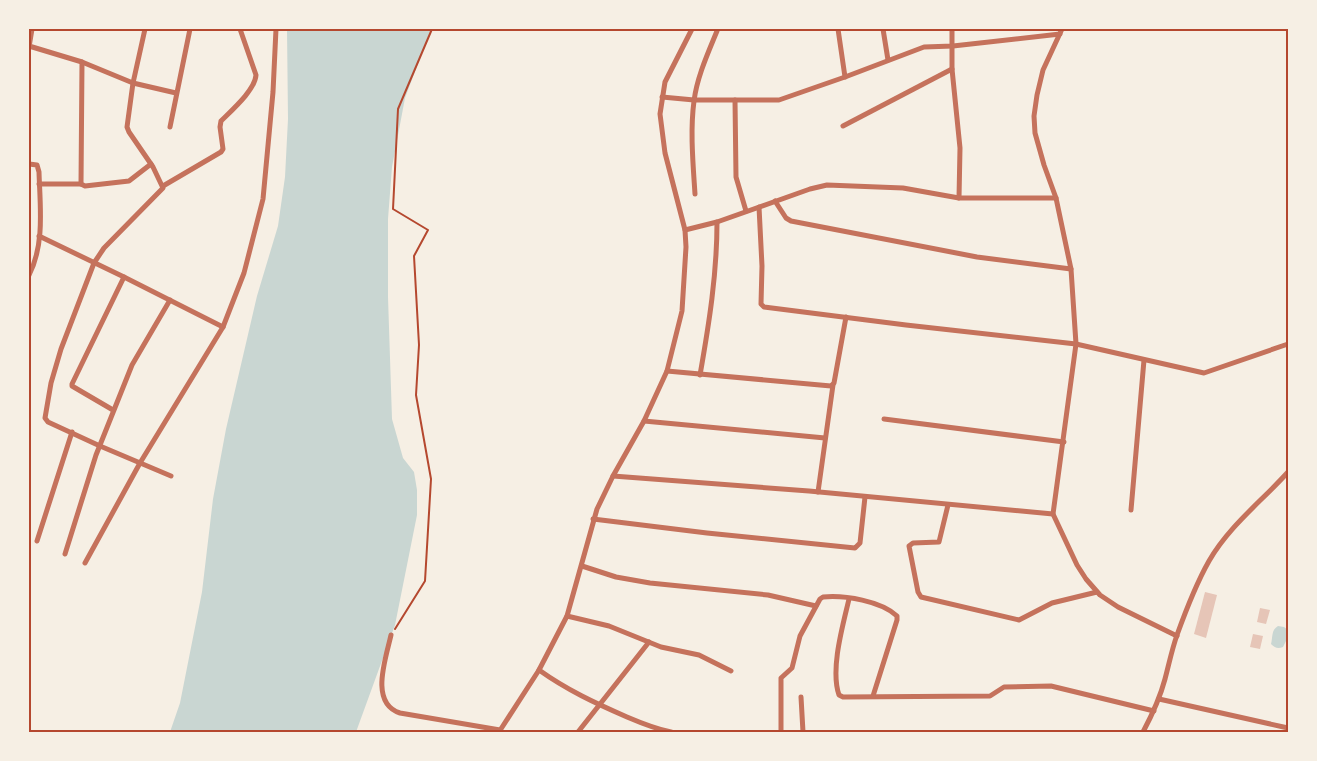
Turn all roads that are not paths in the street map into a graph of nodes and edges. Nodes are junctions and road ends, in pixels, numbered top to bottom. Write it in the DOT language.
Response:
graph roads {
  1 [pos="32,29"];
  2 [pos="145,29"];
  3 [pos="190,29"];
  4 [pos="240,29"];
  5 [pos="276,29"];
  6 [pos="692,29"];
  7 [pos="838,29"];
  8 [pos="883,29"];
  9 [pos="952,29"];
  10 [pos="717,31"];
  11 [pos="1061,31"];
  12 [pos="29,46"];
  13 [pos="953,46"];
  14 [pos="888,60"];
  15 [pos="82,62"];
  16 [pos="952,69"];
  17 [pos="845,77"];
  18 [pos="133,83"];
  19 [pos="176,93"];
  20 [pos="662,97"];
  21 [pos="694,100"];
  22 [pos="735,100"];
  23 [pos="843,126"];
  24 [pos="170,127"];
  25 [pos="29,164"];
  26 [pos="152,164"];
  27 [pos="39,184"];
  28 [pos="81,184"];
  29 [pos="163,186"];
  30 [pos="695,194"];
  31 [pos="958,198"];
  32 [pos="1056,198"];
  33 [pos="775,201"];
  34 [pos="758,207"];
  35 [pos="746,211"];
  36 [pos="717,222"];
  37 [pos="685,230"];
  38 [pos="39,236"];
  39 [pos="94,263"];
  40 [pos="1071,269"];
  41 [pos="29,275"];
  42 [pos="124,277"];
  43 [pos="170,300"];
  44 [pos="846,317"];
  45 [pos="223,327"];
  46 [pos="1076,344"];
  47 [pos="1288,344"];
  48 [pos="1144,360"];
  49 [pos="667,371"];
  50 [pos="700,374"];
  51 [pos="833,385"];
  52 [pos="113,410"];
  53 [pos="884,419"];
  54 [pos="644,420"];
  55 [pos="72,432"];
  56 [pos="826,438"];
  57 [pos="1064,442"];
  58 [pos="100,446"];
  59 [pos="140,463"];
  60 [pos="1288,472"];
  61 [pos="171,476"];
  62 [pos="613,476"];
  63 [pos="818,492"];
  64 [pos="865,497"];
  65 [pos="948,505"];
  66 [pos="1131,510"];
  67 [pos="1053,514"];
  68 [pos="593,519"];
  69 [pos="37,541"];
  70 [pos="65,554"];
  71 [pos="85,563"];
  72 [pos="582,566"];
  73 [pos="1097,592"];
  74 [pos="849,599"];
  75 [pos="816,606"];
  76 [pos="567,616"];
  77 [pos="391,635"];
  78 [pos="1177,636"];
  79 [pos="649,642"];
  80 [pos="539,670"];
  81 [pos="731,671"];
  82 [pos="873,696"];
  83 [pos="801,697"];
  84 [pos="1158,699"];
  85 [pos="600,705"];
  86 [pos="1154,711"];
  87 [pos="1288,728"];
  88 [pos="499,731"];
  89 [pos="578,732"];
  90 [pos="671,732"];
  91 [pos="781,732"];
  92 [pos="803,732"];
  93 [pos="1143,732"];
  1 -- 12 [label="street"];
  2 -- 18 [label="street"];
  3 -- 19 [label="street"];
  4 -- 29 [label="street"];
  5 -- 45 [label="street"];
  6 -- 20 [label="street"];
  7 -- 17 [label="street"];
  8 -- 14 [label="street"];
  9 -- 13 [label="street"];
  10 -- 21 [label="street"];
  11 -- 13 [label="street"];
  11 -- 32 [label="street"];
  12 -- 15 [label="street"];
  13 -- 14 [label="street"];
  13 -- 16 [label="street"];
  14 -- 17 [label="street"];
  15 -- 18 [label="street"];
  15 -- 28 [label="street"];
  16 -- 23 [label="street"];
  16 -- 31 [label="street"];
  17 -- 22 [label="street"];
  18 -- 19 [label="street"];
  18 -- 26 [label="street"];
  19 -- 24 [label="street"];
  20 -- 21 [label="street"];
  20 -- 37 [label="street"];
  21 -- 22 [label="street"];
  21 -- 30 [label="street"];
  22 -- 35 [label="street"];
  25 -- 27 [label="street"];
  26 -- 28 [label="street"];
  26 -- 29 [label="street"];
  27 -- 28 [label="street"];
  27 -- 38 [label="street"];
  29 -- 39 [label="street"];
  31 -- 32 [label="street"];
  31 -- 33 [label="street"];
  32 -- 40 [label="street"];
  33 -- 34 [label="street"];
  33 -- 40 [label="street"];
  34 -- 35 [label="street"];
  34 -- 44 [label="street"];
  35 -- 36 [label="street"];
  36 -- 37 [label="street"];
  36 -- 50 [label="street"];
  37 -- 49 [label="street"];
  38 -- 39 [label="street"];
  38 -- 41 [label="street"];
  39 -- 42 [label="street"];
  39 -- 55 [label="street"];
  40 -- 46 [label="street"];
  42 -- 43 [label="street"];
  42 -- 52 [label="street"];
  43 -- 45 [label="street"];
  43 -- 52 [label="street"];
  44 -- 46 [label="street"];
  44 -- 51 [label="street"];
  45 -- 59 [label="street"];
  46 -- 48 [label="street"];
  46 -- 57 [label="street"];
  47 -- 48 [label="street"];
  48 -- 66 [label="street"];
  49 -- 50 [label="street"];
  49 -- 54 [label="street"];
  50 -- 51 [label="street"];
  51 -- 56 [label="street"];
  52 -- 58 [label="street"];
  53 -- 57 [label="street"];
  54 -- 56 [label="street"];
  54 -- 62 [label="street"];
  55 -- 58 [label="street"];
  55 -- 69 [label="street"];
  56 -- 63 [label="street"];
  57 -- 67 [label="street"];
  58 -- 59 [label="street"];
  58 -- 70 [label="street"];
  59 -- 61 [label="street"];
  59 -- 71 [label="street"];
  60 -- 78 [label="street"];
  62 -- 63 [label="street"];
  62 -- 68 [label="street"];
  63 -- 64 [label="street"];
  64 -- 65 [label="street"];
  64 -- 68 [label="street"];
  65 -- 67 [label="street"];
  65 -- 73 [label="street"];
  67 -- 73 [label="street"];
  68 -- 72 [label="street"];
  72 -- 75 [label="street"];
  72 -- 76 [label="street"];
  73 -- 78 [label="street"];
  74 -- 75 [label="street"];
  74 -- 82 [label="street"];
  74 -- 82 [label="street"];
  75 -- 91 [label="street"];
  76 -- 79 [label="street"];
  76 -- 80 [label="street"];
  77 -- 88 [label="street"];
  78 -- 84 [label="street"];
  79 -- 81 [label="street"];
  79 -- 85 [label="street"];
  80 -- 85 [label="street"];
  80 -- 88 [label="street"];
  82 -- 86 [label="street"];
  83 -- 92 [label="street"];
  84 -- 86 [label="street"];
  84 -- 87 [label="street"];
  85 -- 89 [label="street"];
  85 -- 90 [label="street"];
  86 -- 93 [label="street"];
}
